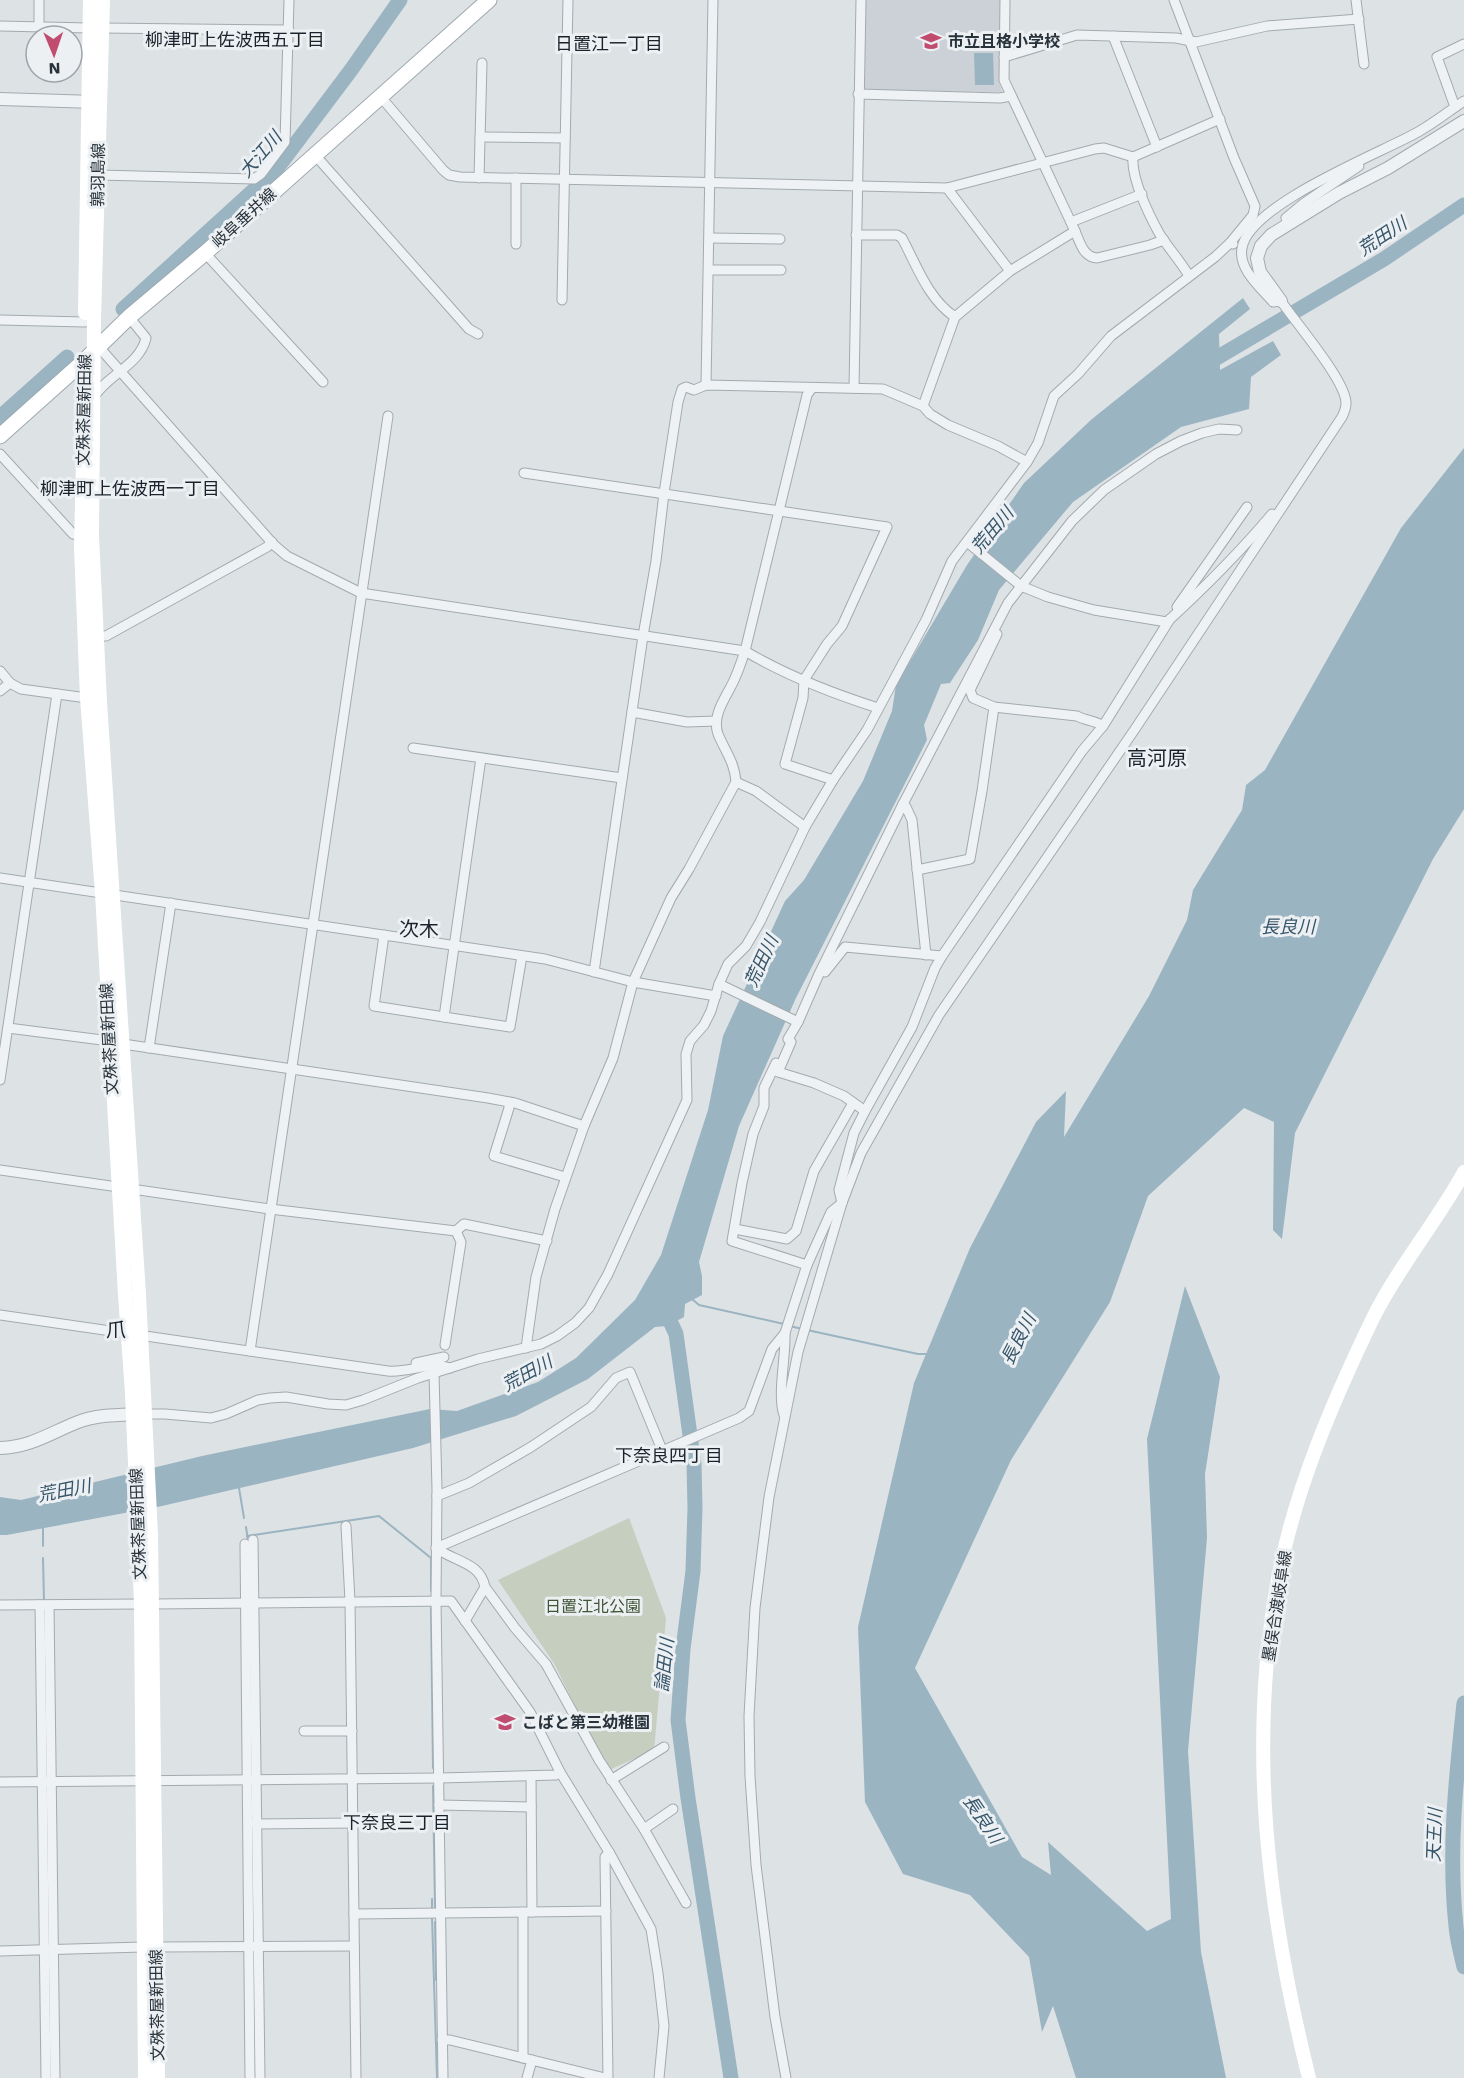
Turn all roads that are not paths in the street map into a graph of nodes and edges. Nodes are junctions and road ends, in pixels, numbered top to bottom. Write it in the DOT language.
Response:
graph roads {
  1 [pos="39,0"];
  2 [pos="90,0"];
  3 [pos="103,0"];
  4 [pos="289,0"];
  5 [pos="489,0"];
  6 [pos="568,0"];
  7 [pos="713,0"];
  8 [pos="861,0"];
  9 [pos="1005,0"];
  10 [pos="1174,0"];
  11 [pos="1356,0"];
  12 [pos="1359,19"];
  13 [pos="39,24"];
  14 [pos="0,26"];
  15 [pos="24,27"];
  16 [pos="84,28"];
  17 [pos="96,28"];
  18 [pos="289,30"];
  19 [pos="1113,36"];
  20 [pos="1188,39"];
  21 [pos="1464,44"];
  22 [pos="1004,57"];
  23 [pos="482,63"];
  24 [pos="1364,64"];
  25 [pos="858,94"];
  26 [pos="380,96"];
  27 [pos="1011,96"];
  28 [pos="0,99"];
  29 [pos="1464,101"];
  30 [pos="94,102"];
  31 [pos="1455,107"];
  32 [pos="1220,119"];
  33 [pos="1464,121"];
  34 [pos="480,137"];
  35 [pos="565,138"];
  36 [pos="1157,147"];
  37 [pos="315,154"];
  38 [pos="1370,156"];
  39 [pos="1133,157"];
  40 [pos="1042,162"];
  41 [pos="99,175"];
  42 [pos="479,178"];
  43 [pos="516,178"];
  44 [pos="564,178"];
  45 [pos="268,181"];
  46 [pos="710,183"];
  47 [pos="856,186"];
  48 [pos="947,188"];
  49 [pos="1142,194"];
  50 [pos="1288,223"];
  51 [pos="1073,226"];
  52 [pos="856,235"];
  53 [pos="710,238"];
  54 [pos="780,239"];
  55 [pos="1164,240"];
  56 [pos="1230,243"];
  57 [pos="516,244"];
  58 [pos="1242,246"];
  59 [pos="205,253"];
  60 [pos="709,270"];
  61 [pos="781,270"];
  62 [pos="1010,271"];
  63 [pos="1189,276"];
  64 [pos="562,300"];
  65 [pos="1281,302"];
  66 [pos="129,317"];
  67 [pos="955,317"];
  68 [pos="0,320"];
  69 [pos="85,322"];
  70 [pos="474,332"];
  71 [pos="92,352"];
  72 [pos="121,371"];
  73 [pos="323,382"];
  74 [pos="706,385"];
  75 [pos="812,388"];
  76 [pos="854,388"];
  77 [pos="94,397"];
  78 [pos="923,406"];
  79 [pos="388,416"];
  80 [pos="1237,429"];
  81 [pos="0,436"];
  82 [pos="0,454"];
  83 [pos="1027,462"];
  84 [pos="525,473"];
  85 [pos="664,493"];
  86 [pos="1247,507"];
  87 [pos="1282,508"];
  88 [pos="780,512"];
  89 [pos="81,535"];
  90 [pos="969,544"];
  91 [pos="275,545"];
  92 [pos="1019,585"];
  93 [pos="362,593"];
  94 [pos="1167,622"];
  95 [pos="998,623"];
  96 [pos="96,636"];
  97 [pos="643,636"];
  98 [pos="745,651"];
  99 [pos="0,672"];
  100 [pos="804,680"];
  101 [pos="15,686"];
  102 [pos="0,692"];
  103 [pos="57,694"];
  104 [pos="87,698"];
  105 [pos="994,707"];
  106 [pos="878,708"];
  107 [pos="632,712"];
  108 [pos="716,721"];
  109 [pos="1103,726"];
  110 [pos="413,748"];
  111 [pos="481,758"];
  112 [pos="622,778"];
  113 [pos="832,780"];
  114 [pos="736,782"];
  115 [pos="903,804"];
  116 [pos="805,827"];
  117 [pos="917,870"];
  118 [pos="0,878"];
  119 [pos="30,883"];
  120 [pos="107,894"];
  121 [pos="171,903"];
  122 [pos="312,925"];
  123 [pos="384,935"];
  124 [pos="455,945"];
  125 [pos="926,955"];
  126 [pos="522,956"];
  127 [pos="942,956"];
  128 [pos="594,972"];
  129 [pos="819,975"];
  130 [pos="633,982"];
  131 [pos="722,986"];
  132 [pos="716,996"];
  133 [pos="444,1017"];
  134 [pos="795,1021"];
  135 [pos="8,1028"];
  136 [pos="788,1039"];
  137 [pos="116,1043"];
  138 [pos="148,1048"];
  139 [pos="291,1070"];
  140 [pos="0,1080"];
  141 [pos="509,1102"];
  142 [pos="852,1103"];
  143 [pos="865,1111"];
  144 [pos="584,1126"];
  145 [pos="0,1170"];
  146 [pos="1464,1172"];
  147 [pos="565,1178"];
  148 [pos="124,1187"];
  149 [pos="843,1203"];
  150 [pos="270,1209"];
  151 [pos="735,1229"];
  152 [pos="456,1231"];
  153 [pos="547,1240"];
  154 [pos="807,1265"];
  155 [pos="0,1315"];
  156 [pos="785,1333"];
  157 [pos="445,1345"];
  158 [pos="526,1348"];
  159 [pos="250,1351"];
  160 [pos="444,1357"];
  161 [pos="450,1368"];
  162 [pos="388,1371"];
  163 [pos="434,1377"];
  164 [pos="139,1414"];
  165 [pos="785,1417"];
  166 [pos="0,1448"];
  167 [pos="666,1449"];
  168 [pos="437,1492"];
  169 [pos="346,1526"];
  170 [pos="249,1542"];
  171 [pos="436,1548"];
  172 [pos="485,1587"];
  173 [pos="436,1600"];
  174 [pos="350,1601"];
  175 [pos="249,1603"];
  176 [pos="146,1604"];
  177 [pos="0,1605"];
  178 [pos="45,1605"];
  179 [pos="465,1621"];
  180 [pos="304,1731"];
  181 [pos="352,1731"];
  182 [pos="664,1747"];
  183 [pos="560,1772"];
  184 [pos="531,1776"];
  185 [pos="439,1778"];
  186 [pos="251,1779"];
  187 [pos="353,1779"];
  188 [pos="148,1780"];
  189 [pos="611,1780"];
  190 [pos="46,1781"];
  191 [pos="0,1782"];
  192 [pos="439,1805"];
  193 [pos="531,1807"];
  194 [pos="673,1809"];
  195 [pos="256,1824"];
  196 [pos="353,1824"];
  197 [pos="644,1829"];
  198 [pos="609,1852"];
  199 [pos="686,1903"];
  200 [pos="606,1911"];
  201 [pos="527,1912"];
  202 [pos="354,1914"];
  203 [pos="441,1914"];
  204 [pos="354,1946"];
  205 [pos="150,1947"];
  206 [pos="254,1947"];
  207 [pos="49,1949"];
  208 [pos="0,1950"];
  209 [pos="442,2040"];
  210 [pos="528,2059"];
  211 [pos="46,2078"];
  212 [pos="55,2078"];
  213 [pos="145,2078"];
  214 [pos="158,2078"];
  215 [pos="250,2078"];
  216 [pos="260,2078"];
  217 [pos="356,2078"];
  218 [pos="443,2078"];
  219 [pos="527,2078"];
  220 [pos="606,2078"];
  221 [pos="659,2078"];
  222 [pos="786,2078"];
  223 [pos="1309,2078"];
  1 -- 13 [label="street"];
  2 -- 17 [label="main road"];
  3 -- 17 [label="main road, 鶉羽島線"];
  4 -- 18 [label="street"];
  5 -- 26 [label="main road, 岐阜垂井線"];
  6 -- 35 [label="street"];
  7 -- 46 [label="street"];
  8 -- 25 [label="street"];
  9 -- 22 [label="street"];
  10 -- 20 [label="street"];
  11 -- 12 [label="street"];
  12 -- 20 [label="street"];
  12 -- 24 [label="street"];
  14 -- 15 [label="street"];
  16 -- 17 [label="street"];
  17 -- 18 [label="street"];
  17 -- 30 [label="main road, 鶉羽島線"];
  18 -- 45 [label="street"];
  19 -- 20 [label="street"];
  19 -- 22 [label="street"];
  19 -- 36 [label="street"];
  20 -- 32 [label="street"];
  21 -- 31 [label="street"];
  22 -- 27 [label="street"];
  23 -- 34 [label="street"];
  25 -- 27 [label="street"];
  25 -- 47 [label="street"];
  26 -- 37 [label="main road, 岐阜垂井線"];
  26 -- 42 [label="street"];
  27 -- 40 [label="street"];
  28 -- 30 [label="street"];
  29 -- 31 [label="street"];
  30 -- 41 [label="main road, 鶉羽島線"];
  30 -- 69 [label="main road, 文殊茶屋新田線"];
  31 -- 38 [label="street"];
  32 -- 36 [label="street"];
  32 -- 56 [label="street"];
  33 -- 50 [label="street"];
  34 -- 35 [label="street"];
  34 -- 42 [label="street"];
  35 -- 44 [label="street"];
  36 -- 39 [label="street"];
  37 -- 45 [label="main road, 岐阜垂井線"];
  37 -- 70 [label="street"];
  38 -- 50 [label="street"];
  38 -- 58 [label="street"];
  39 -- 40 [label="street"];
  39 -- 49 [label="street"];
  40 -- 48 [label="street"];
  40 -- 51 [label="street"];
  41 -- 45 [label="street"];
  41 -- 71 [label="main road, 鶉羽島線"];
  42 -- 43 [label="street"];
  43 -- 44 [label="street"];
  43 -- 57 [label="street"];
  44 -- 46 [label="street"];
  44 -- 64 [label="street"];
  45 -- 59 [label="main road, 岐阜垂井線"];
  46 -- 47 [label="street"];
  46 -- 53 [label="street"];
  47 -- 48 [label="street"];
  47 -- 52 [label="street"];
  48 -- 62 [label="street"];
  49 -- 51 [label="street"];
  49 -- 55 [label="street"];
  50 -- 65 [label="street"];
  51 -- 55 [label="street"];
  51 -- 62 [label="street"];
  52 -- 67 [label="street"];
  52 -- 76 [label="street"];
  53 -- 54 [label="street"];
  53 -- 60 [label="street"];
  55 -- 63 [label="street"];
  56 -- 58 [label="street"];
  56 -- 63 [label="street"];
  58 -- 65 [label="street"];
  59 -- 66 [label="main road, 岐阜垂井線"];
  59 -- 73 [label="street"];
  60 -- 61 [label="street"];
  60 -- 74 [label="street"];
  62 -- 67 [label="street"];
  63 -- 83 [label="street"];
  65 -- 87 [label="street"];
  66 -- 71 [label="main road, 岐阜垂井線"];
  66 -- 72 [label="street"];
  67 -- 78 [label="street"];
  68 -- 69 [label="street"];
  69 -- 71 [label="main road, 文殊茶屋新田線"];
  71 -- 72 [label="street"];
  71 -- 77 [label="main road, 文殊茶屋新田線"];
  71 -- 81 [label="main road, 岐阜垂井線"];
  71 -- 89 [label="main road, 文殊茶屋新田線"];
  72 -- 77 [label="street"];
  72 -- 91 [label="street"];
  74 -- 75 [label="street"];
  74 -- 85 [label="street"];
  75 -- 76 [label="street"];
  75 -- 88 [label="street"];
  76 -- 78 [label="street"];
  77 -- 96 [label="main road, 文殊茶屋新田線"];
  78 -- 83 [label="street"];
  79 -- 93 [label="street"];
  80 -- 92 [label="street"];
  82 -- 89 [label="street"];
  83 -- 90 [label="street"];
  84 -- 85 [label="street"];
  85 -- 88 [label="street"];
  85 -- 97 [label="street"];
  86 -- 94 [label="street"];
  87 -- 94 [label="street"];
  87 -- 149 [label="street"];
  88 -- 98 [label="street"];
  88 -- 100 [label="street"];
  89 -- 104 [label="main road, 文殊茶屋新田線"];
  90 -- 92 [label="street"];
  90 -- 106 [label="street"];
  91 -- 93 [label="street"];
  91 -- 96 [label="street"];
  92 -- 94 [label="street"];
  92 -- 95 [label="street"];
  93 -- 97 [label="street"];
  93 -- 122 [label="street"];
  94 -- 109 [label="street"];
  95 -- 105 [label="street"];
  95 -- 115 [label="street"];
  96 -- 120 [label="main road, 文殊茶屋新田線"];
  97 -- 98 [label="street"];
  97 -- 107 [label="street"];
  98 -- 100 [label="street"];
  98 -- 108 [label="street"];
  99 -- 101 [label="street"];
  100 -- 106 [label="street"];
  100 -- 113 [label="street"];
  101 -- 102 [label="street"];
  101 -- 103 [label="street"];
  103 -- 104 [label="street"];
  103 -- 119 [label="street"];
  104 -- 120 [label="main road, 文殊茶屋新田線"];
  105 -- 109 [label="street"];
  105 -- 117 [label="street"];
  106 -- 113 [label="street"];
  107 -- 108 [label="street"];
  107 -- 112 [label="street"];
  108 -- 114 [label="street"];
  109 -- 127 [label="street"];
  110 -- 111 [label="street"];
  111 -- 112 [label="street"];
  111 -- 124 [label="street"];
  112 -- 128 [label="street"];
  113 -- 116 [label="street"];
  114 -- 116 [label="street"];
  114 -- 130 [label="street"];
  115 -- 117 [label="street"];
  115 -- 129 [label="street"];
  116 -- 131 [label="street"];
  117 -- 125 [label="street"];
  118 -- 119 [label="street"];
  119 -- 120 [label="street"];
  119 -- 135 [label="street"];
  120 -- 121 [label="street"];
  120 -- 137 [label="main road, 文殊茶屋新田線"];
  121 -- 122 [label="street"];
  121 -- 138 [label="street"];
  122 -- 123 [label="street"];
  122 -- 139 [label="street"];
  123 -- 124 [label="street"];
  123 -- 133 [label="street"];
  124 -- 126 [label="street"];
  124 -- 133 [label="street"];
  125 -- 127 [label="street"];
  125 -- 129 [label="street"];
  126 -- 128 [label="street"];
  126 -- 133 [label="street"];
  127 -- 143 [label="street"];
  128 -- 130 [label="street"];
  129 -- 134 [label="street"];
  130 -- 132 [label="street"];
  130 -- 144 [label="street"];
  131 -- 132 [label="street"];
  131 -- 134 [label="street"];
  132 -- 158 [label="street"];
  134 -- 136 [label="street"];
  135 -- 137 [label="street"];
  135 -- 140 [label="street"];
  136 -- 142 [label="street"];
  136 -- 151 [label="street"];
  137 -- 138 [label="street"];
  137 -- 148 [label="main road, 文殊茶屋新田線"];
  138 -- 139 [label="street"];
  139 -- 141 [label="street"];
  139 -- 150 [label="street"];
  141 -- 144 [label="street"];
  141 -- 147 [label="street"];
  142 -- 143 [label="street"];
  142 -- 151 [label="street"];
  143 -- 149 [label="street"];
  144 -- 147 [label="street"];
  145 -- 148 [label="street"];
  146 -- 223 [label="main road, 墨俣合渡岐阜線"];
  147 -- 153 [label="street"];
  148 -- 150 [label="street"];
  148 -- 164 [label="main road, 文殊茶屋新田線, bridge"];
  149 -- 154 [label="street"];
  149 -- 165 [label="street"];
  150 -- 152 [label="street"];
  150 -- 159 [label="street"];
  151 -- 154 [label="street"];
  152 -- 153 [label="street"];
  152 -- 157 [label="street"];
  153 -- 158 [label="street"];
  154 -- 156 [label="street"];
  155 -- 159 [label="street"];
  156 -- 165 [label="street"];
  156 -- 167 [label="street"];
  158 -- 161 [label="street"];
  159 -- 162 [label="street"];
  160 -- 162 [label="street"];
  161 -- 162 [label="street"];
  161 -- 163 [label="street"];
  163 -- 164 [label="street"];
  163 -- 168 [label="street"];
  164 -- 166 [label="street"];
  164 -- 176 [label="main road, 文殊茶屋新田線"];
  165 -- 222 [label="street"];
  167 -- 168 [label="street"];
  167 -- 171 [label="street"];
  168 -- 171 [label="street"];
  169 -- 174 [label="street"];
  170 -- 175 [label="street"];
  171 -- 172 [label="street"];
  171 -- 173 [label="street"];
  172 -- 179 [label="street"];
  172 -- 189 [label="street"];
  173 -- 174 [label="street"];
  173 -- 179 [label="street"];
  173 -- 185 [label="street"];
  174 -- 175 [label="street"];
  174 -- 181 [label="street"];
  175 -- 176 [label="street"];
  175 -- 186 [label="street"];
  176 -- 178 [label="street"];
  176 -- 188 [label="main road, 文殊茶屋新田線"];
  177 -- 178 [label="street"];
  178 -- 190 [label="street"];
  179 -- 183 [label="street"];
  180 -- 181 [label="street"];
  181 -- 187 [label="street"];
  182 -- 189 [label="street"];
  183 -- 184 [label="street"];
  183 -- 198 [label="street"];
  184 -- 185 [label="street"];
  184 -- 193 [label="street"];
  185 -- 187 [label="street"];
  185 -- 192 [label="street"];
  186 -- 187 [label="street"];
  186 -- 188 [label="street"];
  186 -- 195 [label="street"];
  186 -- 206 [label="street"];
  187 -- 196 [label="street"];
  188 -- 190 [label="street"];
  188 -- 205 [label="main road, 文殊茶屋新田線"];
  189 -- 197 [label="street"];
  190 -- 191 [label="street"];
  190 -- 207 [label="street"];
  192 -- 193 [label="street"];
  192 -- 203 [label="street"];
  193 -- 201 [label="street"];
  194 -- 197 [label="street"];
  195 -- 196 [label="street"];
  195 -- 206 [label="street"];
  196 -- 202 [label="street"];
  197 -- 199 [label="street"];
  198 -- 200 [label="street"];
  198 -- 221 [label="street"];
  200 -- 201 [label="street"];
  200 -- 220 [label="street"];
  201 -- 203 [label="street"];
  201 -- 210 [label="street"];
  202 -- 203 [label="street"];
  202 -- 204 [label="street"];
  203 -- 209 [label="street"];
  204 -- 206 [label="street"];
  204 -- 217 [label="street"];
  205 -- 206 [label="street"];
  205 -- 207 [label="street"];
  205 -- 213 [label="main road, 文殊茶屋新田線"];
  205 -- 214 [label="main road, 文殊茶屋新田線"];
  206 -- 215 [label="street"];
  206 -- 216 [label="street"];
  207 -- 208 [label="street"];
  207 -- 211 [label="street"];
  207 -- 212 [label="street"];
  209 -- 210 [label="street"];
  209 -- 218 [label="street"];
  210 -- 219 [label="street"];
  210 -- 220 [label="street"];
}
